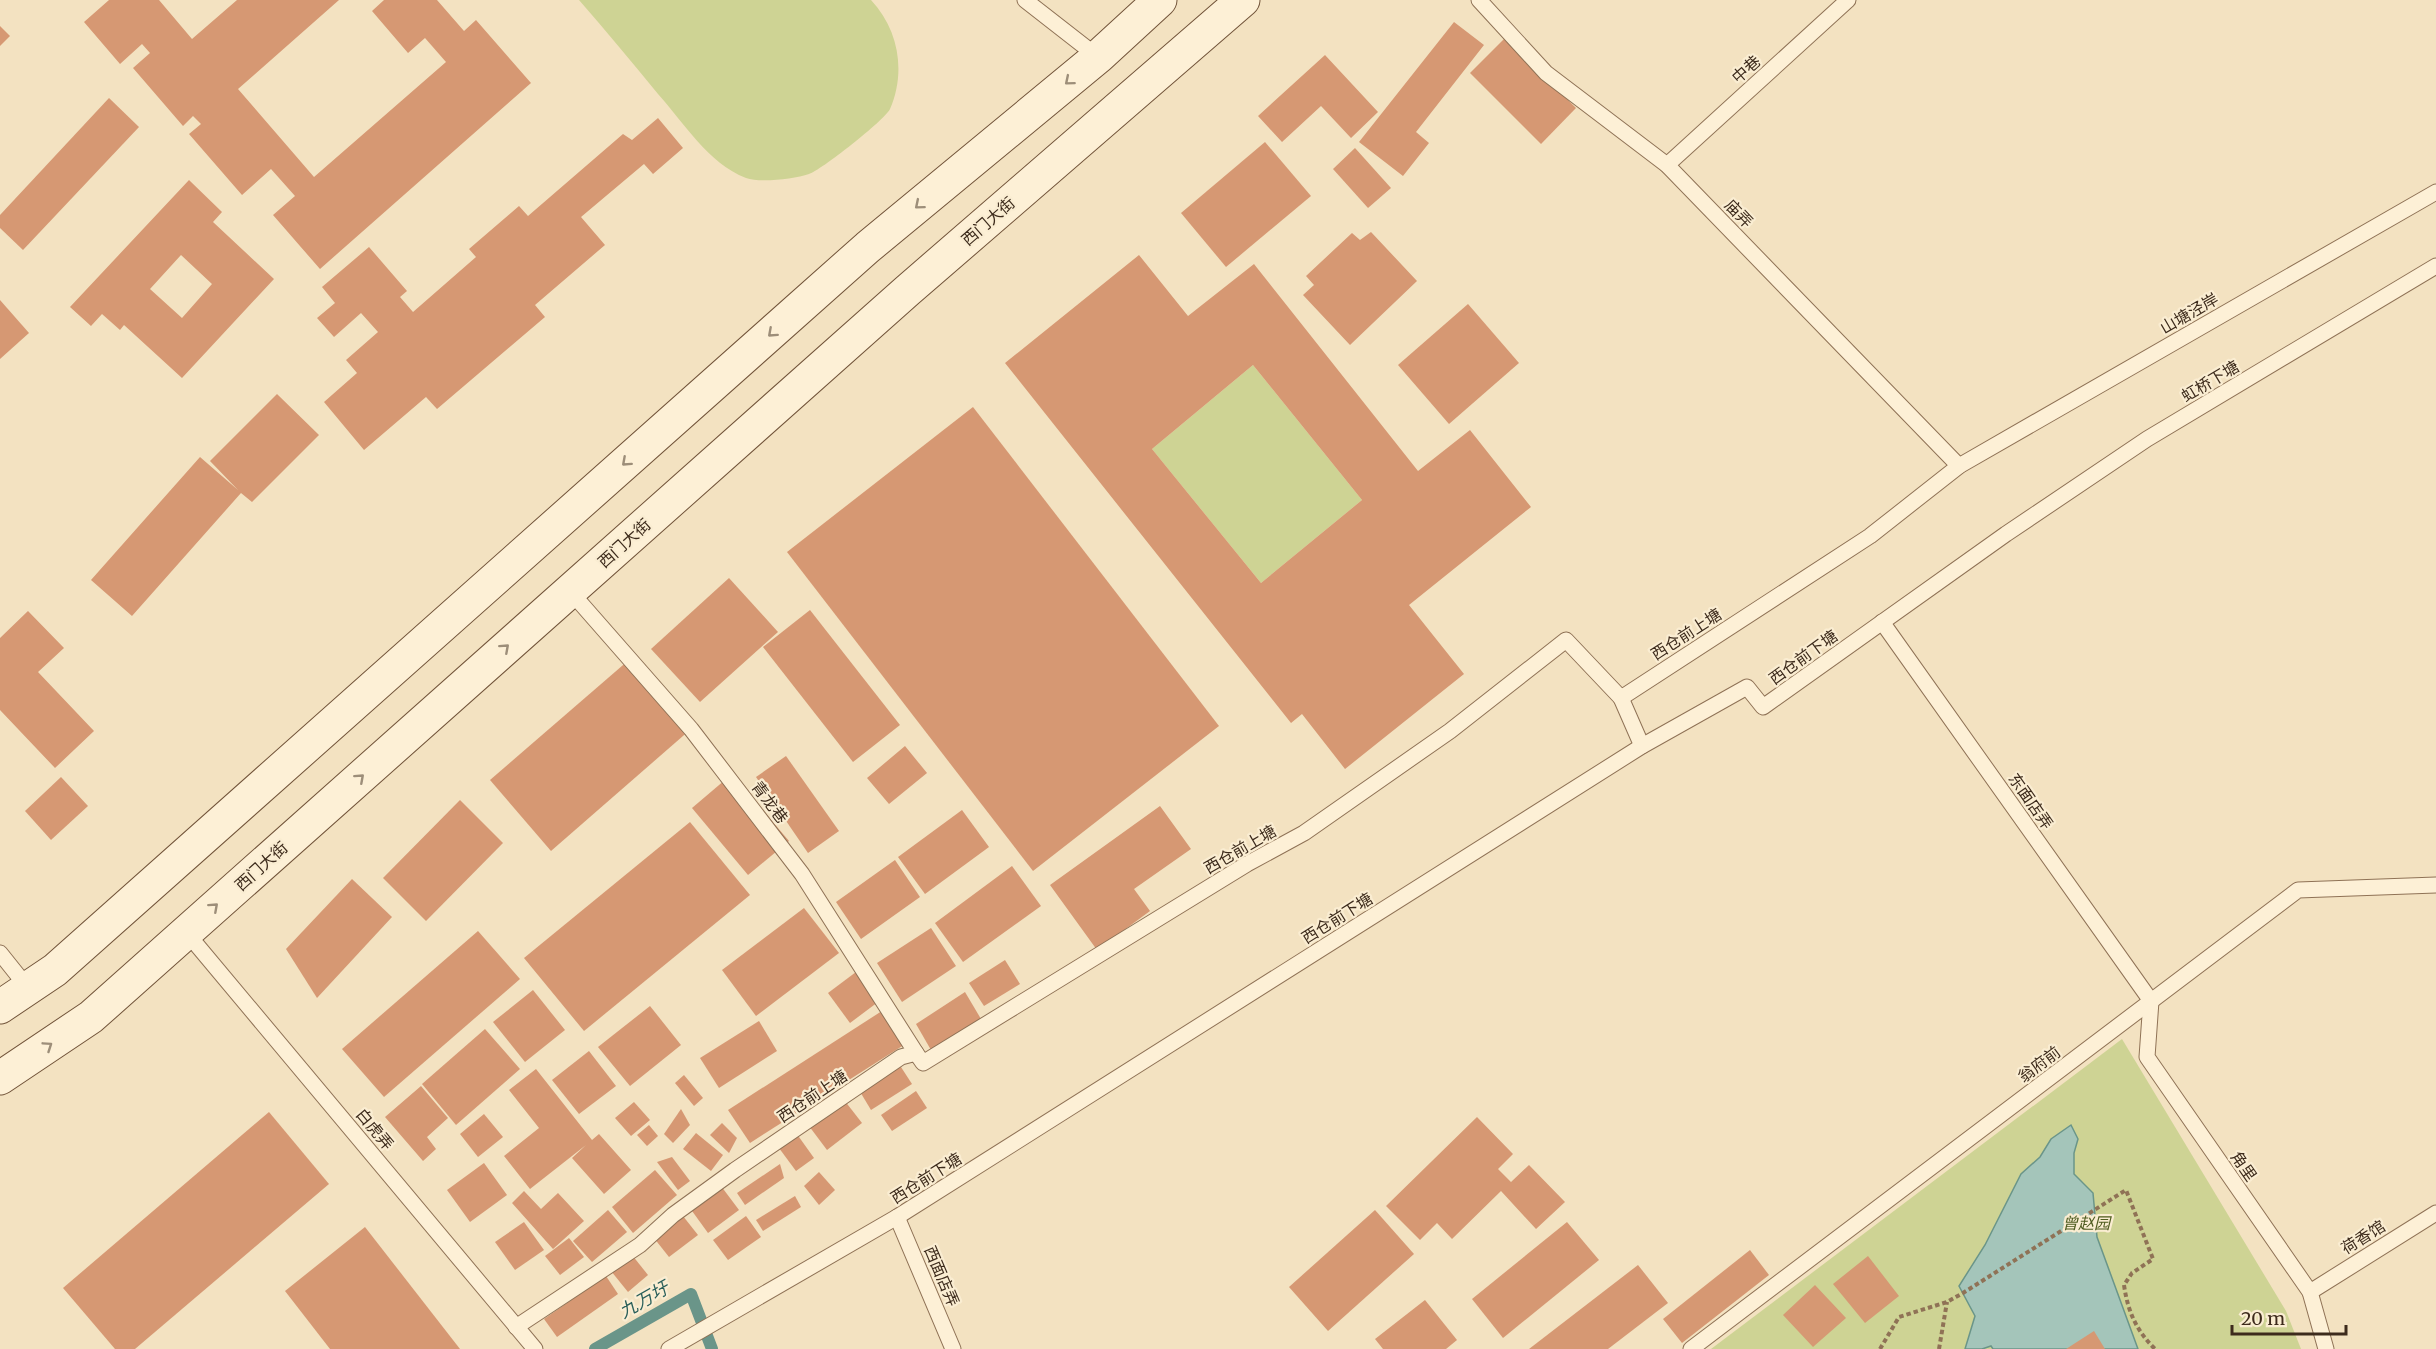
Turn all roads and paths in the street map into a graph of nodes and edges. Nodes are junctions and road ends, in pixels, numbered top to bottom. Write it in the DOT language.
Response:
graph roads {
  1 [pos="1025,0"];
  2 [pos="1160,0"];
  3 [pos="1243,0"];
  4 [pos="1479,0"];
  5 [pos="1848,0"];
  6 [pos="1098,57"];
  7 [pos="1667,165"];
  8 [pos="2436,192"];
  9 [pos="2436,266"];
  10 [pos="1959,466"];
  11 [pos="2006,534"];
  12 [pos="570,591"];
  13 [pos="1882,622"];
  14 [pos="1621,698"];
  15 [pos="1642,746"];
  16 [pos="2436,885"];
  17 [pos="186,932"];
  18 [pos="0,953"];
  19 [pos="28,988"];
  20 [pos="2151,1001"];
  21 [pos="0,1007"];
  22 [pos="916,1053"];
  23 [pos="0,1078"];
  24 [pos="2436,1213"];
  25 [pos="897,1217"];
  26 [pos="2310,1292"];
  27 [pos="1947,1302"];
  28 [pos="516,1327"];
  29 [pos="535,1349"];
  30 [pos="669,1349"];
  31 [pos="953,1349"];
  32 [pos="1691,1349"];
  33 [pos="1880,1349"];
  34 [pos="1939,1349"];
  35 [pos="2155,1349"];
  36 [pos="2326,1349"];
  1 -- 6 [label="lane"];
  2 -- 6 [label="main road"];
  3 -- 12 [label="main road, 西门大街"];
  4 -- 7 [label="lane, 庙弄"];
  5 -- 7 [label="lane, 中巷"];
  6 -- 19 [label="main road, one-way"];
  7 -- 10 [label="lane, 庙弄"];
  8 -- 10 [label="lane, 山塘泾岸"];
  9 -- 11 [label="lane, 虹桥下塘"];
  10 -- 14 [label="lane, 西仓前上塘"];
  11 -- 13 [label="lane, 西仓前下塘"];
  17 -- 12 [label="main road, 西门大街, one-way"];
  12 -- 22 [label="lane, 青龙巷"];
  13 -- 15 [label="lane, 西仓前下塘"];
  13 -- 20 [label="lane, 东面店弄"];
  14 -- 15 [label="lane"];
  14 -- 22 [label="lane, 西仓前上塘"];
  15 -- 25 [label="lane, 西仓前下塘"];
  16 -- 20 [label="lane, 翁府前"];
  23 -- 17 [label="main road, 西门大街, one-way"];
  17 -- 28 [label="lane, 白虎弄"];
  18 -- 19 [label="lane"];
  19 -- 21 [label="main road"];
  20 -- 26 [label="lane, 角里"];
  20 -- 32 [label="lane, 翁府前"];
  22 -- 28 [label="lane, 西仓前上塘"];
  24 -- 26 [label="lane, 荷香馆"];
  25 -- 30 [label="lane, 西仓前下塘"];
  25 -- 31 [label="lane, 西面店弄"];
  26 -- 36 [label="lane, 角里"];
  27 -- 33 [label="path"];
  27 -- 34 [label="path"];
  27 -- 35 [label="path"];
  28 -- 29 [label="lane, 白虎弄"];
}
